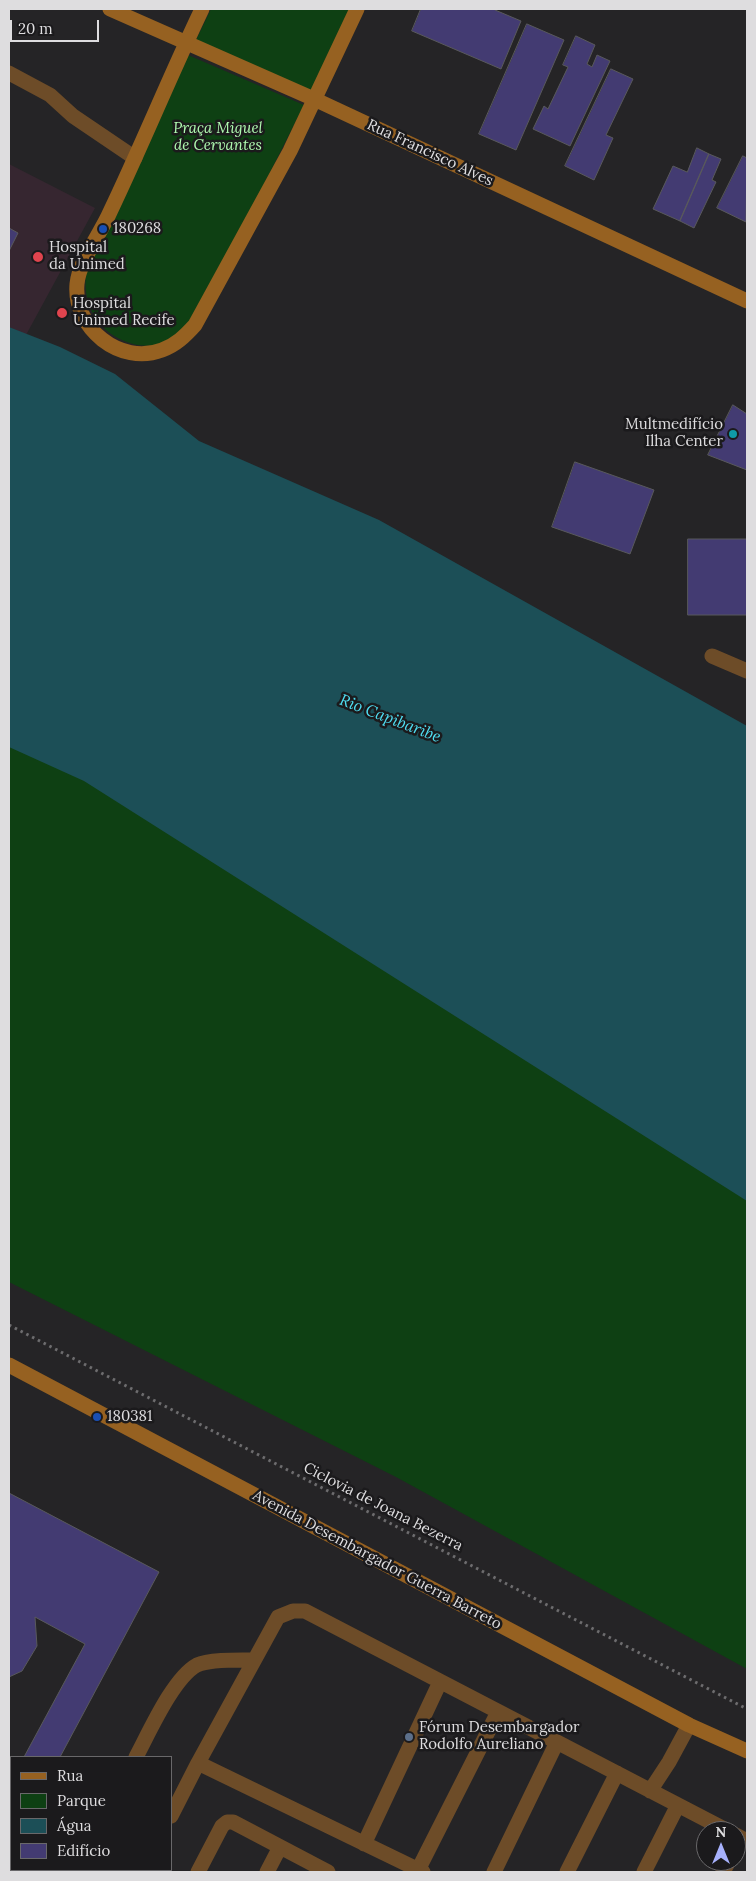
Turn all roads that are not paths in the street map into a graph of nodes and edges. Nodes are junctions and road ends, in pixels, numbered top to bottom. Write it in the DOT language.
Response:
graph roads {
  1 [pos="110,9"];
  2 [pos="202,9"];
  3 [pos="357,9"];
  4 [pos="186,43"];
  5 [pos="9,73"];
  6 [pos="314,99"];
  7 [pos="135,158"];
  8 [pos="747,301"];
  9 [pos="712,656"];
  10 [pos="747,671"];
  11 [pos="9,1365"];
  12 [pos="254,1660"];
  13 [pos="440,1682"];
  14 [pos="498,1712"];
  15 [pos="689,1725"];
  16 [pos="557,1742"];
  17 [pos="747,1752"];
  18 [pos="137,1756"];
  19 [pos="198,1763"];
  20 [pos="617,1774"];
  21 [pos="650,1791"];
  22 [pos="678,1805"];
  23 [pos="172,1814"];
  24 [pos="709,1821"];
  25 [pos="364,1844"];
  26 [pos="280,1847"];
  27 [pos="421,1871"];
  28 [pos="198,1872"];
  29 [pos="267,1872"];
  30 [pos="328,1872"];
  31 [pos="494,1872"];
  32 [pos="568,1872"];
  33 [pos="644,1872"];
  1 -- 4 [label="street, Rua Francisco Alves"];
  2 -- 4 [label="street"];
  3 -- 6 [label="street"];
  4 -- 6 [label="street, Rua Francisco Alves"];
  4 -- 7 [label="street"];
  5 -- 7 [label="lane"];
  6 -- 7 [label="street"];
  6 -- 8 [label="street, Rua Francisco Alves"];
  9 -- 10 [label="lane"];
  11 -- 15 [label="street, Avenida Desembargador Guerra Barreto"];
  12 -- 13 [label="lane"];
  12 -- 18 [label="lane"];
  12 -- 19 [label="lane"];
  13 -- 14 [label="lane"];
  13 -- 25 [label="lane"];
  14 -- 16 [label="lane"];
  14 -- 27 [label="lane"];
  15 -- 17 [label="street, Avenida Desembargador Guerra Barreto"];
  15 -- 21 [label="lane"];
  16 -- 20 [label="lane"];
  16 -- 31 [label="lane"];
  19 -- 23 [label="lane"];
  19 -- 25 [label="lane"];
  20 -- 21 [label="lane"];
  20 -- 32 [label="lane"];
  21 -- 22 [label="lane"];
  22 -- 24 [label="lane"];
  22 -- 33 [label="lane"];
  25 -- 27 [label="lane"];
  26 -- 28 [label="lane"];
  26 -- 29 [label="lane"];
  26 -- 30 [label="lane"];
}
